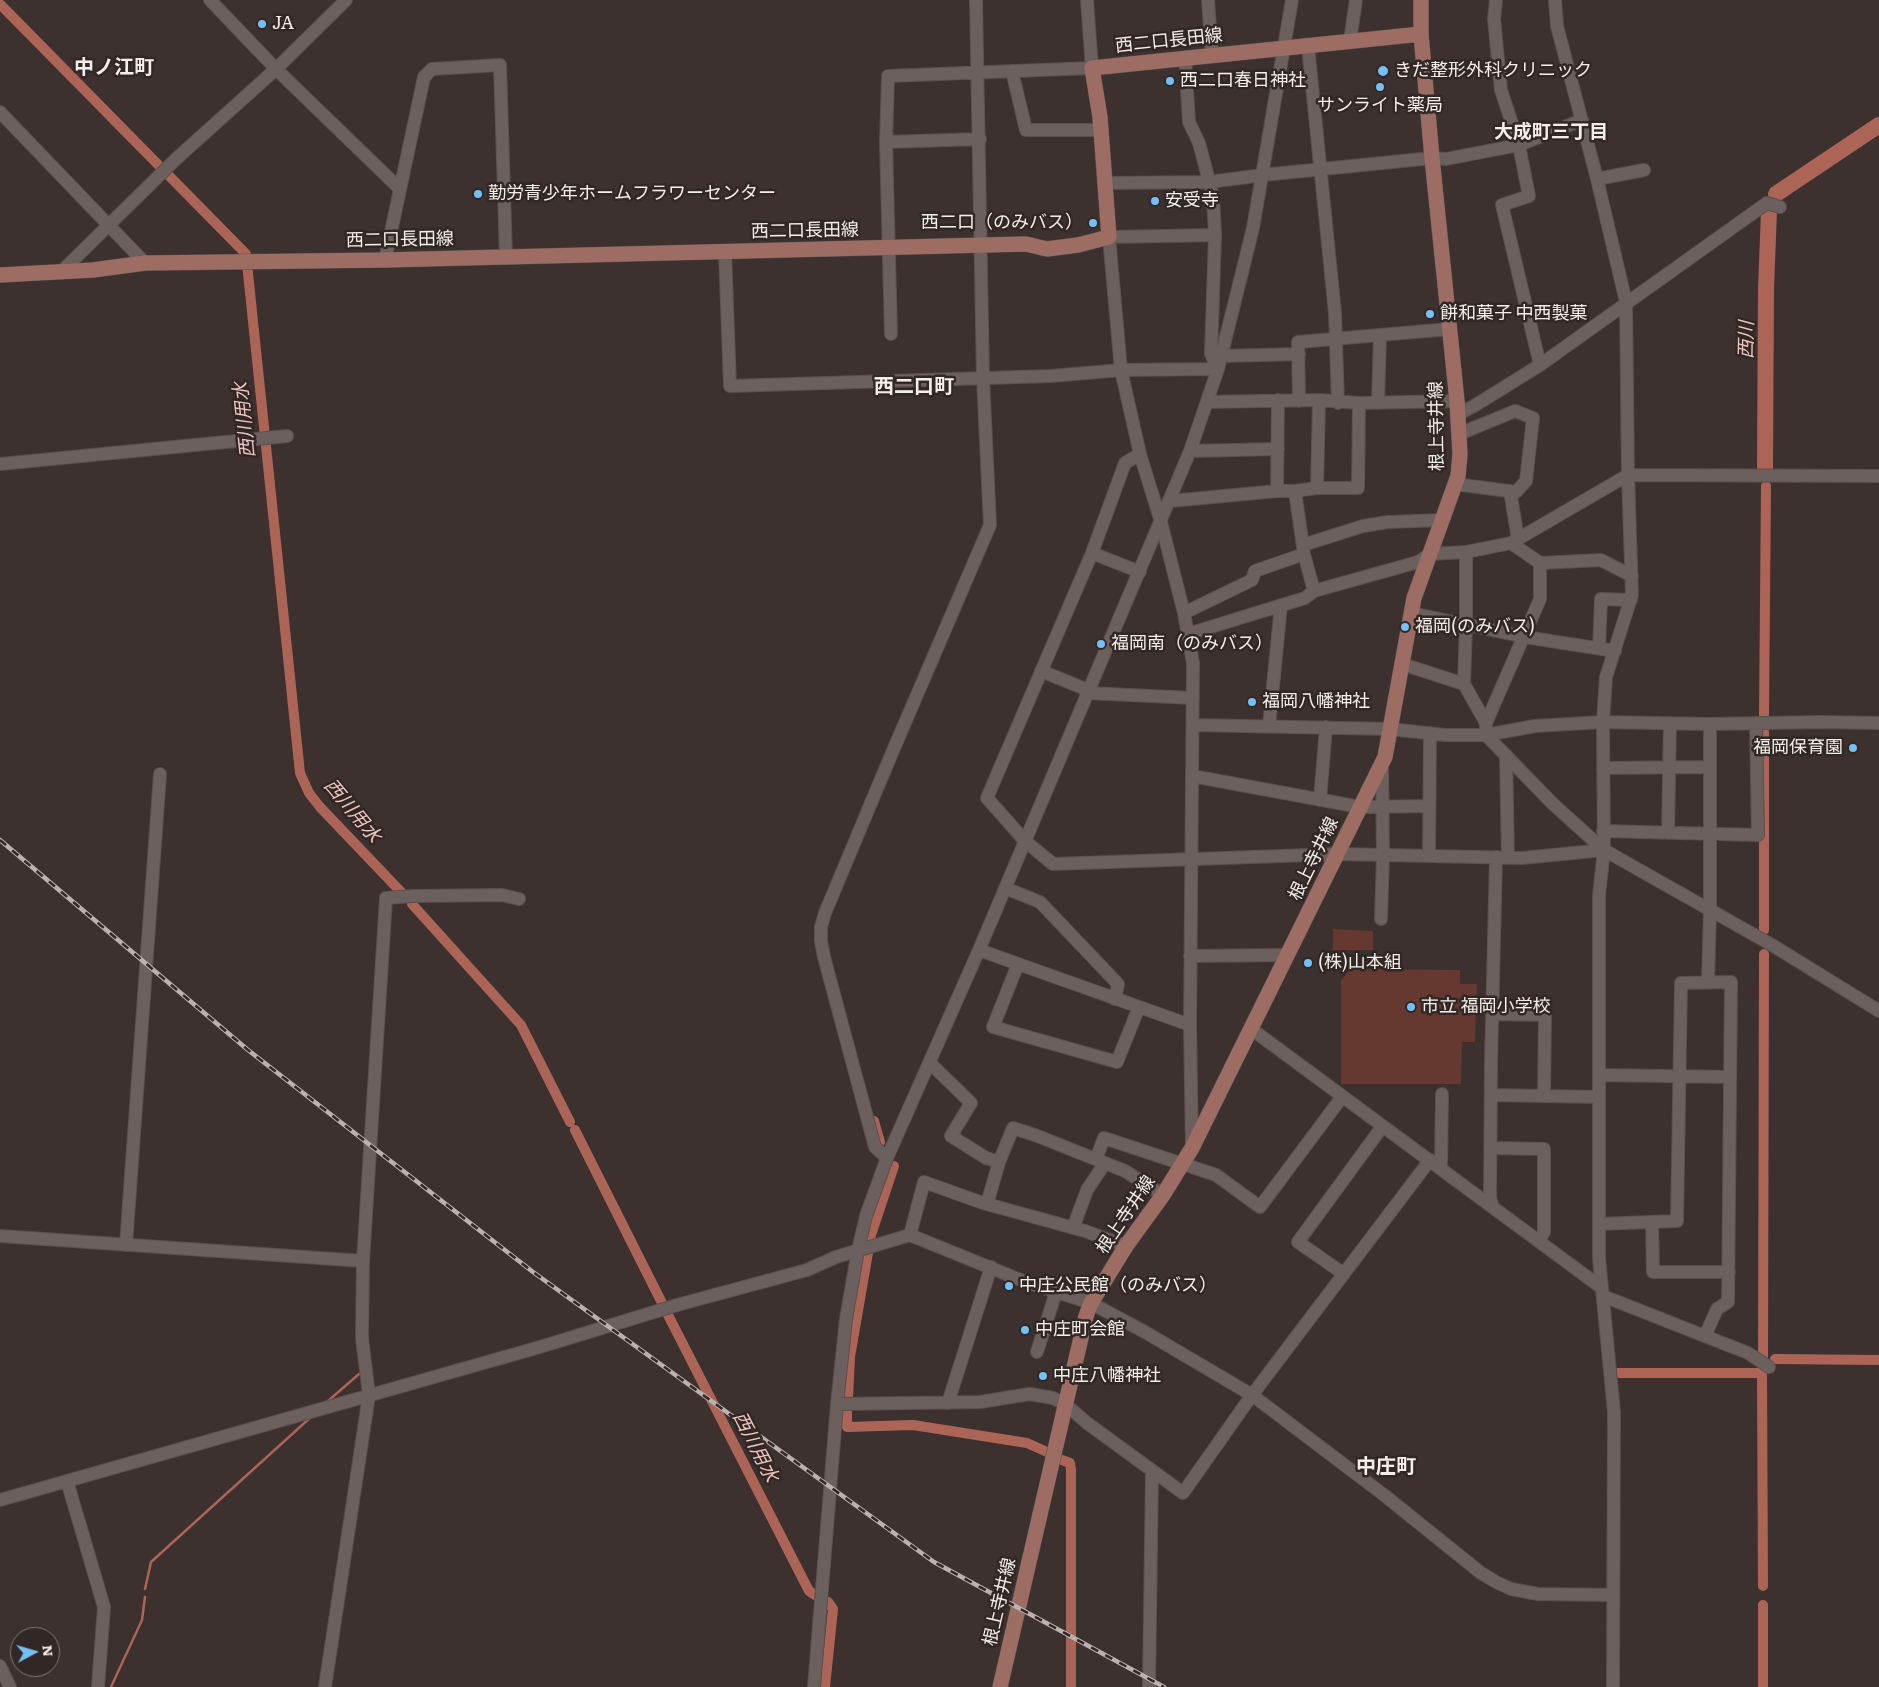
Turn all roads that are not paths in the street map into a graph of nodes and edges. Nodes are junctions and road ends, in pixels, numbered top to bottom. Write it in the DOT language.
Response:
graph roads {
  1 [pos="210,0"];
  2 [pos="346,0"];
  3 [pos="976,0"];
  4 [pos="1088,0"];
  5 [pos="1208,0"];
  6 [pos="1292,0"];
  7 [pos="1356,0"];
  8 [pos="1421,0"];
  9 [pos="1496,0"];
  10 [pos="1555,0"];
  11 [pos="1421,34"];
  12 [pos="1350,40"];
  13 [pos="1308,46"];
  14 [pos="1284,47"];
  15 [pos="1212,55"];
  16 [pos="1185,58"];
  17 [pos="1092,68"];
  18 [pos="276,69"];
  19 [pos="1012,72"];
  20 [pos="978,73"];
  21 [pos="0,112"];
  22 [pos="1582,120"];
  23 [pos="1101,130"];
  24 [pos="980,139"];
  25 [pos="886,142"];
  26 [pos="1519,145"];
  27 [pos="1432,158"];
  28 [pos="1321,170"];
  29 [pos="1644,170"];
  30 [pos="1263,175"];
  31 [pos="1597,179"];
  32 [pos="1209,182"];
  33 [pos="1105,184"];
  34 [pos="400,189"];
  35 [pos="1780,207"];
  36 [pos="109,225"];
  37 [pos="1215,235"];
  38 [pos="1109,237"];
  39 [pos="980,246"];
  40 [pos="889,247"];
  41 [pos="724,251"];
  42 [pos="506,257"];
  43 [pos="385,260"];
  44 [pos="145,263"];
  45 [pos="62,271"];
  46 [pos="0,275"];
  47 [pos="1626,302"];
  48 [pos="1450,329"];
  49 [pos="891,334"];
  50 [pos="1380,335"];
  51 [pos="1336,339"];
  52 [pos="1299,354"];
  53 [pos="1221,356"];
  54 [pos="1540,365"];
  55 [pos="1218,369"];
  56 [pos="1121,370"];
  57 [pos="983,378"];
  58 [pos="1278,400"];
  59 [pos="1319,400"];
  60 [pos="1298,401"];
  61 [pos="1208,402"];
  62 [pos="1338,403"];
  63 [pos="1359,403"];
  64 [pos="1378,403"];
  65 [pos="1457,408"];
  66 [pos="1459,434"];
  67 [pos="286,436"];
  68 [pos="1278,449"];
  69 [pos="1190,451"];
  70 [pos="1140,454"];
  71 [pos="0,464"];
  72 [pos="1628,475"];
  73 [pos="1879,476"];
  74 [pos="1456,484"];
  75 [pos="1317,488"];
  76 [pos="1277,491"];
  77 [pos="1295,491"];
  78 [pos="1510,491"];
  79 [pos="1171,501"];
  80 [pos="1442,520"];
  81 [pos="1161,522"];
  82 [pos="1514,541"];
  83 [pos="1304,550"];
  84 [pos="1466,552"];
  85 [pos="1092,553"];
  86 [pos="1430,554"];
  87 [pos="1540,564"];
  88 [pos="1140,572"];
  89 [pos="1632,576"];
  90 [pos="1314,591"];
  91 [pos="1631,600"];
  92 [pos="1281,605"];
  93 [pos="1184,613"];
  94 [pos="1411,613"];
  95 [pos="1466,625"];
  96 [pos="1188,634"];
  97 [pos="1525,637"];
  98 [pos="1600,648"];
  99 [pos="1615,651"];
  100 [pos="1402,664"];
  101 [pos="1042,671"];
  102 [pos="1464,684"];
  103 [pos="1087,693"];
  104 [pos="1193,698"];
  105 [pos="1603,722"];
  106 [pos="1670,723"];
  107 [pos="1756,723"];
  108 [pos="1710,724"];
  109 [pos="1879,724"];
  110 [pos="1193,725"];
  111 [pos="1269,726"];
  112 [pos="1326,727"];
  113 [pos="1391,729"];
  114 [pos="1486,729"];
  115 [pos="1430,733"];
  116 [pos="1506,755"];
  117 [pos="1382,763"];
  118 [pos="1710,767"];
  119 [pos="1603,768"];
  120 [pos="1669,768"];
  121 [pos="160,774"];
  122 [pos="1192,776"];
  123 [pos="1320,800"];
  124 [pos="1429,806"];
  125 [pos="1360,807"];
  126 [pos="1383,807"];
  127 [pos="1603,831"];
  128 [pos="1668,833"];
  129 [pos="1710,834"];
  130 [pos="1024,841"];
  131 [pos="1604,850"];
  132 [pos="1339,854"];
  133 [pos="1383,855"];
  134 [pos="1428,856"];
  135 [pos="1190,858"];
  136 [pos="1502,858"];
  137 [pos="1005,888"];
  138 [pos="519,898"];
  139 [pos="1710,910"];
  140 [pos="1381,919"];
  141 [pos="979,950"];
  142 [pos="1287,955"];
  143 [pos="1190,956"];
  144 [pos="1018,964"];
  145 [pos="1708,982"];
  146 [pos="1116,998"];
  147 [pos="1139,1007"];
  148 [pos="1879,1011"];
  149 [pos="1492,1014"];
  150 [pos="1190,1025"];
  151 [pos="1250,1028"];
  152 [pos="930,1063"];
  153 [pos="1599,1075"];
  154 [pos="1679,1076"];
  155 [pos="1730,1077"];
  156 [pos="1442,1094"];
  157 [pos="1491,1095"];
  158 [pos="1544,1096"];
  159 [pos="1342,1097"];
  160 [pos="1599,1097"];
  161 [pos="1382,1127"];
  162 [pos="1192,1148"];
  163 [pos="1491,1148"];
  164 [pos="887,1158"];
  165 [pos="1430,1160"];
  166 [pos="1100,1161"];
  167 [pos="999,1162"];
  168 [pos="1183,1164"];
  169 [pos="1442,1169"];
  170 [pos="1163,1195"];
  171 [pos="987,1204"];
  172 [pos="1492,1205"];
  173 [pos="1652,1222"];
  174 [pos="1599,1224"];
  175 [pos="1073,1228"];
  176 [pos="910,1235"];
  177 [pos="0,1236"];
  178 [pos="1538,1241"];
  179 [pos="126,1246"];
  180 [pos="1126,1246"];
  181 [pos="858,1250"];
  182 [pos="363,1261"];
  183 [pos="991,1268"];
  184 [pos="1729,1272"];
  185 [pos="1344,1274"];
  186 [pos="1056,1292"];
  187 [pos="1603,1292"];
  188 [pos="1091,1303"];
  189 [pos="1706,1336"];
  190 [pos="1037,1352"];
  191 [pos="1769,1367"];
  192 [pos="368,1395"];
  193 [pos="1252,1395"];
  194 [pos="948,1403"];
  195 [pos="836,1404"];
  196 [pos="1065,1404"];
  197 [pos="1152,1471"];
  198 [pos="67,1481"];
  199 [pos="0,1500"];
  200 [pos="1613,1596"];
  201 [pos="0,1666"];
  202 [pos="10,1687"];
  203 [pos="98,1687"];
  204 [pos="325,1687"];
  205 [pos="814,1687"];
  206 [pos="1000,1687"];
  207 [pos="1149,1687"];
  208 [pos="1613,1687"];
  1 -- 18 [label="street"];
  2 -- 18 [label="street"];
  3 -- 20 [label="street"];
  4 -- 17 [label="street"];
  5 -- 15 [label="street"];
  6 -- 14 [label="street"];
  7 -- 12 [label="street"];
  8 -- 11 [label="main road, 根上寺井線"];
  9 -- 26 [label="street"];
  10 -- 22 [label="street"];
  11 -- 12 [label="main road, 西二口長田線"];
  11 -- 27 [label="main road, 根上寺井線"];
  12 -- 13 [label="main road, 西二口長田線"];
  13 -- 14 [label="main road, 西二口長田線"];
  13 -- 28 [label="street"];
  14 -- 15 [label="main road, 西二口長田線"];
  14 -- 30 [label="street"];
  15 -- 16 [label="main road, 西二口長田線"];
  16 -- 17 [label="main road, 西二口長田線"];
  16 -- 32 [label="street"];
  17 -- 19 [label="street"];
  17 -- 23 [label="main road, 西二口長田線"];
  18 -- 34 [label="street"];
  18 -- 36 [label="street"];
  19 -- 20 [label="street"];
  19 -- 23 [label="street"];
  20 -- 24 [label="street"];
  20 -- 25 [label="street"];
  21 -- 36 [label="street"];
  22 -- 26 [label="street"];
  22 -- 31 [label="street"];
  23 -- 33 [label="main road, 西二口長田線"];
  24 -- 25 [label="street"];
  24 -- 39 [label="street"];
  25 -- 40 [label="street"];
  26 -- 27 [label="street"];
  26 -- 54 [label="street"];
  27 -- 28 [label="street"];
  27 -- 48 [label="main road, 根上寺井線"];
  28 -- 30 [label="street"];
  28 -- 51 [label="street"];
  29 -- 31 [label="street"];
  30 -- 32 [label="street"];
  30 -- 53 [label="street"];
  31 -- 47 [label="street"];
  32 -- 33 [label="street"];
  32 -- 37 [label="street"];
  33 -- 38 [label="main road, 西二口長田線"];
  34 -- 42 [label="street"];
  34 -- 43 [label="street"];
  35 -- 47 [label="street"];
  36 -- 44 [label="street"];
  36 -- 45 [label="street"];
  37 -- 38 [label="street"];
  37 -- 55 [label="street"];
  38 -- 39 [label="main road, 西二口長田線"];
  38 -- 56 [label="street"];
  39 -- 40 [label="main road, 西二口長田線"];
  39 -- 57 [label="street"];
  40 -- 41 [label="main road, 西二口長田線"];
  40 -- 49 [label="street"];
  41 -- 42 [label="main road, 西二口長田線"];
  41 -- 57 [label="street"];
  42 -- 43 [label="main road, 西二口長田線"];
  43 -- 44 [label="main road, 西二口長田線"];
  44 -- 45 [label="main road, 西二口長田線"];
  45 -- 46 [label="main road, 西二口長田線"];
  47 -- 54 [label="street"];
  47 -- 72 [label="street"];
  48 -- 50 [label="street"];
  48 -- 65 [label="main road, 根上寺井線"];
  50 -- 51 [label="street"];
  50 -- 64 [label="street"];
  51 -- 52 [label="street"];
  51 -- 62 [label="street"];
  52 -- 53 [label="street"];
  52 -- 60 [label="street"];
  53 -- 55 [label="street"];
  54 -- 65 [label="street"];
  55 -- 56 [label="street"];
  55 -- 61 [label="street"];
  56 -- 57 [label="street"];
  56 -- 70 [label="street"];
  57 -- 164 [label="street"];
  58 -- 60 [label="street"];
  58 -- 61 [label="street"];
  58 -- 68 [label="street"];
  59 -- 60 [label="street"];
  59 -- 62 [label="street"];
  59 -- 75 [label="street"];
  61 -- 69 [label="street"];
  62 -- 63 [label="street"];
  63 -- 64 [label="street"];
  63 -- 75 [label="street"];
  64 -- 65 [label="street"];
  65 -- 66 [label="main road, 根上寺井線"];
  66 -- 74 [label="main road, 根上寺井線"];
  66 -- 78 [label="street"];
  67 -- 71 [label="street"];
  68 -- 69 [label="street"];
  68 -- 76 [label="street"];
  69 -- 79 [label="street"];
  70 -- 81 [label="street"];
  70 -- 85 [label="street"];
  72 -- 73 [label="street"];
  72 -- 82 [label="street"];
  72 -- 89 [label="street"];
  74 -- 78 [label="street"];
  74 -- 80 [label="main road, 根上寺井線"];
  75 -- 77 [label="street"];
  76 -- 77 [label="street"];
  76 -- 79 [label="street"];
  77 -- 83 [label="street"];
  78 -- 82 [label="street"];
  79 -- 81 [label="street"];
  80 -- 83 [label="street"];
  80 -- 86 [label="main road, 根上寺井線"];
  81 -- 88 [label="street"];
  81 -- 93 [label="street"];
  82 -- 84 [label="street"];
  82 -- 87 [label="street"];
  83 -- 90 [label="street"];
  83 -- 93 [label="street"];
  84 -- 86 [label="street"];
  84 -- 95 [label="street"];
  85 -- 88 [label="street"];
  85 -- 101 [label="street"];
  86 -- 90 [label="street"];
  86 -- 94 [label="main road, 根上寺井線"];
  87 -- 89 [label="street"];
  87 -- 97 [label="street"];
  88 -- 103 [label="street"];
  89 -- 91 [label="street"];
  90 -- 92 [label="street"];
  91 -- 98 [label="street"];
  91 -- 99 [label="street"];
  92 -- 96 [label="street"];
  92 -- 111 [label="street"];
  93 -- 96 [label="street"];
  94 -- 95 [label="street"];
  94 -- 100 [label="main road, 根上寺井線"];
  95 -- 97 [label="street"];
  95 -- 102 [label="street"];
  96 -- 104 [label="street"];
  97 -- 98 [label="street"];
  97 -- 114 [label="street"];
  98 -- 99 [label="street"];
  99 -- 105 [label="street"];
  100 -- 102 [label="street"];
  100 -- 113 [label="main road, 根上寺井線"];
  101 -- 103 [label="street"];
  101 -- 130 [label="street"];
  102 -- 114 [label="street"];
  103 -- 104 [label="street"];
  103 -- 130 [label="street"];
  104 -- 110 [label="street"];
  105 -- 106 [label="street"];
  105 -- 114 [label="street"];
  105 -- 119 [label="street"];
  106 -- 108 [label="street"];
  106 -- 120 [label="street"];
  107 -- 108 [label="street"];
  107 -- 109 [label="street"];
  107 -- 129 [label="street"];
  108 -- 118 [label="street"];
  110 -- 111 [label="street"];
  110 -- 122 [label="street"];
  111 -- 112 [label="street"];
  112 -- 113 [label="street"];
  112 -- 123 [label="street"];
  113 -- 115 [label="street"];
  113 -- 117 [label="main road, 根上寺井線"];
  114 -- 115 [label="street"];
  114 -- 116 [label="street"];
  115 -- 124 [label="street"];
  116 -- 131 [label="street"];
  116 -- 136 [label="street"];
  117 -- 125 [label="main road, 根上寺井線"];
  117 -- 126 [label="street"];
  118 -- 120 [label="street"];
  118 -- 129 [label="street"];
  119 -- 120 [label="street"];
  119 -- 127 [label="street"];
  120 -- 128 [label="street"];
  121 -- 179 [label="street"];
  122 -- 123 [label="street"];
  122 -- 135 [label="street"];
  123 -- 125 [label="street"];
  124 -- 126 [label="street"];
  124 -- 134 [label="street"];
  125 -- 126 [label="street"];
  125 -- 132 [label="main road, 根上寺井線"];
  126 -- 133 [label="street"];
  127 -- 128 [label="street"];
  127 -- 131 [label="street"];
  128 -- 129 [label="street"];
  129 -- 139 [label="street"];
  130 -- 135 [label="street"];
  130 -- 137 [label="street"];
  131 -- 136 [label="street"];
  131 -- 139 [label="street"];
  131 -- 153 [label="street"];
  132 -- 133 [label="street"];
  132 -- 135 [label="street"];
  132 -- 142 [label="main road, 根上寺井線"];
  133 -- 134 [label="street"];
  133 -- 140 [label="street"];
  134 -- 136 [label="street"];
  135 -- 143 [label="street"];
  136 -- 149 [label="street"];
  137 -- 141 [label="street"];
  137 -- 146 [label="street"];
  138 -- 182 [label="street"];
  139 -- 145 [label="street"];
  139 -- 148 [label="street"];
  141 -- 144 [label="street"];
  141 -- 152 [label="street"];
  142 -- 143 [label="street"];
  142 -- 151 [label="main road, 根上寺井線"];
  143 -- 150 [label="street"];
  144 -- 146 [label="street"];
  144 -- 147 [label="street"];
  145 -- 154 [label="street"];
  145 -- 155 [label="street"];
  146 -- 147 [label="street"];
  147 -- 150 [label="street"];
  149 -- 157 [label="street"];
  149 -- 158 [label="street"];
  150 -- 162 [label="street"];
  151 -- 159 [label="street"];
  151 -- 162 [label="main road, 根上寺井線"];
  152 -- 164 [label="street"];
  152 -- 167 [label="street"];
  153 -- 154 [label="street"];
  153 -- 160 [label="street"];
  154 -- 155 [label="street"];
  154 -- 173 [label="street"];
  155 -- 184 [label="street"];
  156 -- 169 [label="street"];
  157 -- 158 [label="street"];
  157 -- 163 [label="street"];
  158 -- 160 [label="street"];
  159 -- 161 [label="street"];
  159 -- 168 [label="street"];
  160 -- 174 [label="street"];
  161 -- 165 [label="street"];
  161 -- 185 [label="street"];
  162 -- 168 [label="main road, 根上寺井線"];
  163 -- 172 [label="street"];
  163 -- 178 [label="street"];
  164 -- 181 [label="street"];
  165 -- 169 [label="street"];
  165 -- 185 [label="street"];
  166 -- 167 [label="street"];
  166 -- 168 [label="street"];
  166 -- 170 [label="street"];
  166 -- 175 [label="street"];
  167 -- 171 [label="street"];
  168 -- 170 [label="main road, 根上寺井線"];
  169 -- 172 [label="street"];
  170 -- 180 [label="main road, 根上寺井線"];
  171 -- 175 [label="street"];
  171 -- 176 [label="street"];
  172 -- 178 [label="street"];
  173 -- 174 [label="street"];
  173 -- 184 [label="street"];
  174 -- 187 [label="street"];
  175 -- 180 [label="street"];
  176 -- 181 [label="street"];
  176 -- 183 [label="street"];
  177 -- 179 [label="street"];
  178 -- 187 [label="street"];
  179 -- 182 [label="street"];
  180 -- 188 [label="main road, 根上寺井線"];
  181 -- 192 [label="street"];
  181 -- 195 [label="street"];
  182 -- 192 [label="street"];
  183 -- 186 [label="street"];
  183 -- 194 [label="street"];
  184 -- 189 [label="street"];
  185 -- 193 [label="street"];
  186 -- 188 [label="street"];
  186 -- 190 [label="street"];
  187 -- 189 [label="street"];
  187 -- 200 [label="street"];
  188 -- 193 [label="street"];
  188 -- 196 [label="main road, 根上寺井線"];
  189 -- 191 [label="street"];
  192 -- 198 [label="street"];
  192 -- 204 [label="street"];
  193 -- 197 [label="street"];
  193 -- 200 [label="street"];
  194 -- 195 [label="street"];
  194 -- 196 [label="street"];
  195 -- 205 [label="street"];
  196 -- 197 [label="street"];
  196 -- 206 [label="main road, 根上寺井線"];
  197 -- 207 [label="street"];
  198 -- 199 [label="street"];
  198 -- 203 [label="street"];
  200 -- 208 [label="street"];
  201 -- 202 [label="street"];
}
